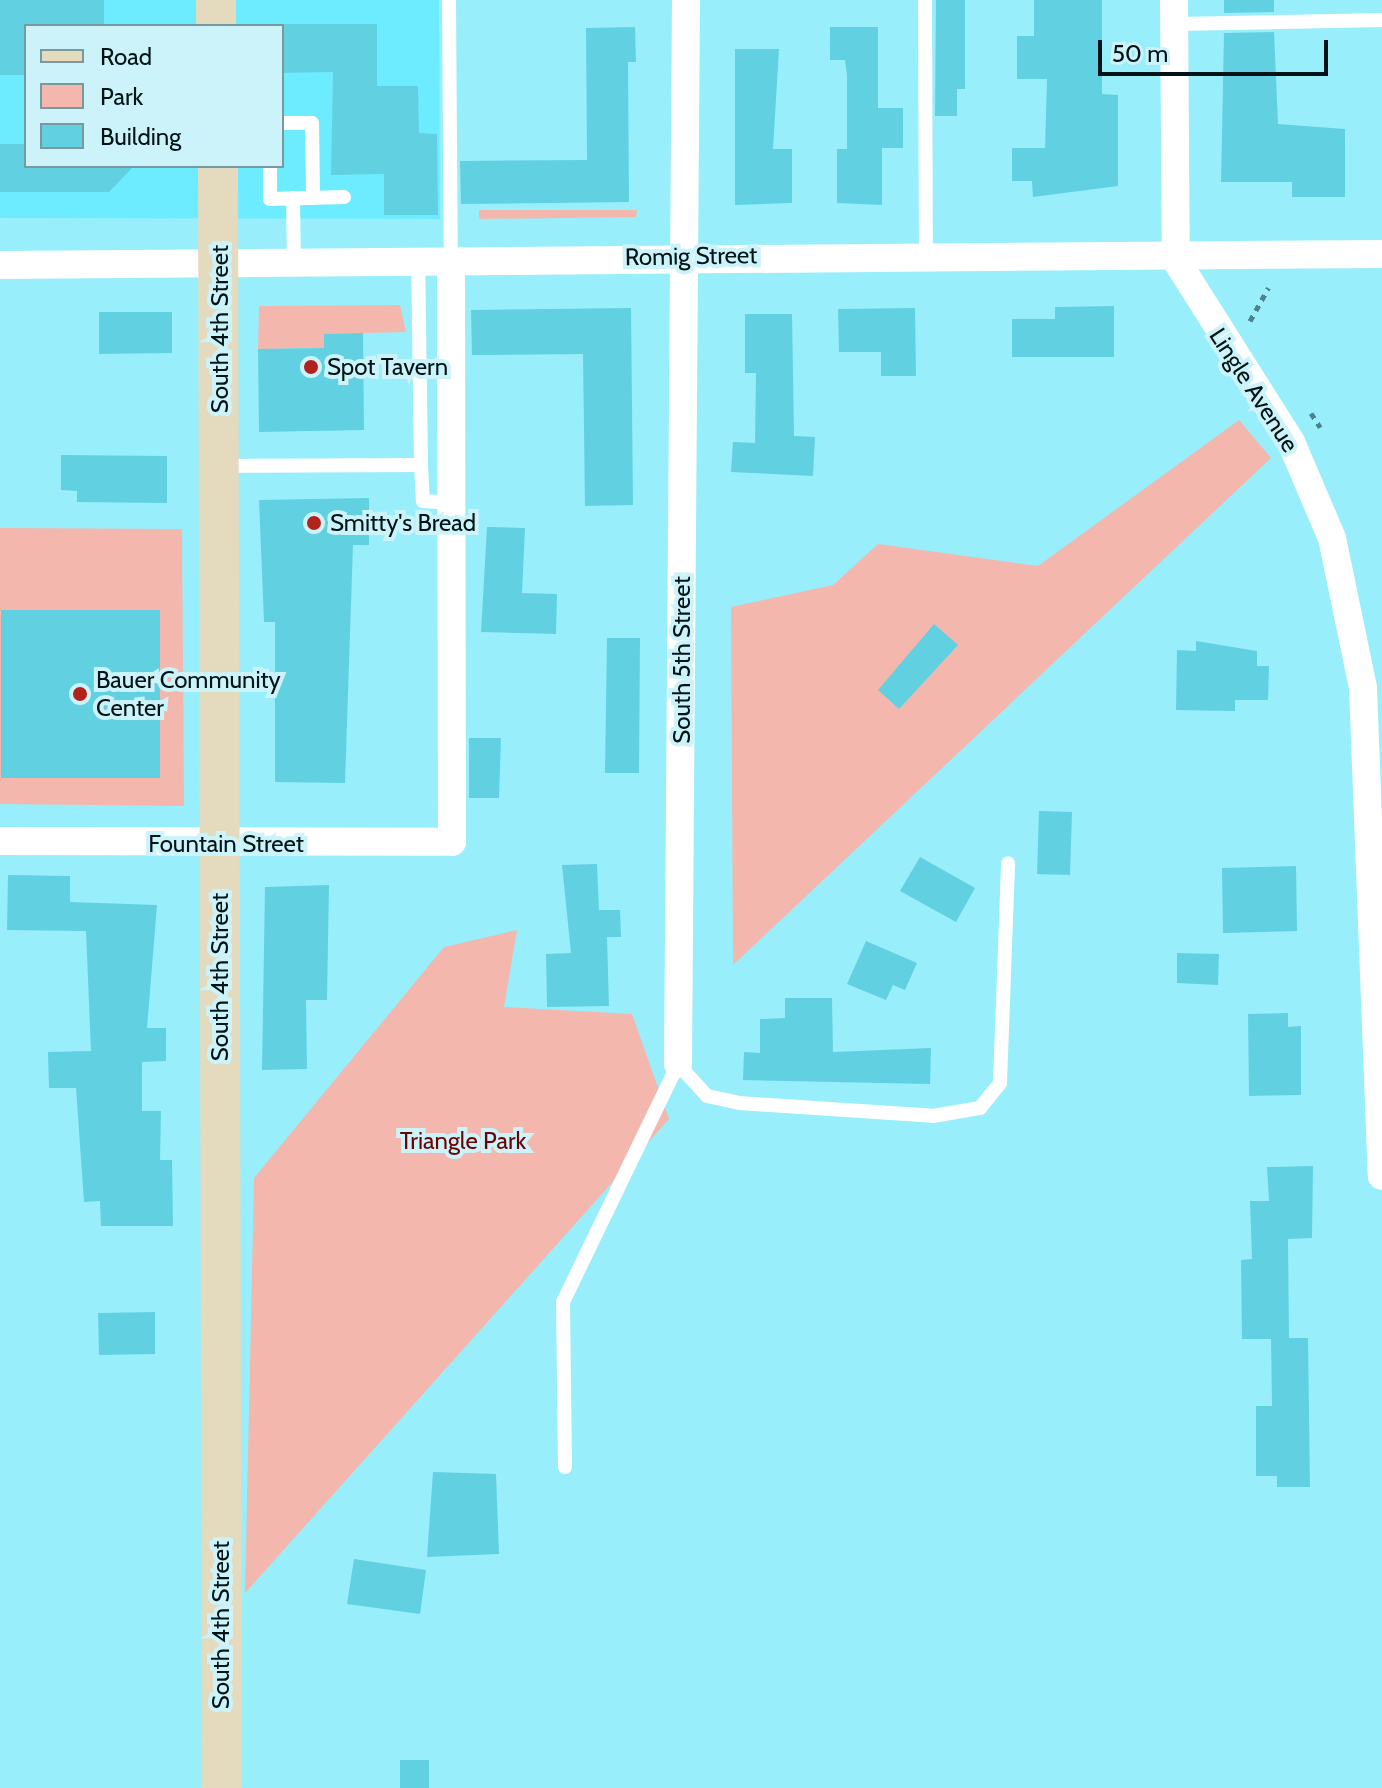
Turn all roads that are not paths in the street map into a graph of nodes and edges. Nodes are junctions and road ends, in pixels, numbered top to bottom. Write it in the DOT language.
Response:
graph roads {
  1 [pos="216,0"];
  2 [pos="449,0"];
  3 [pos="686,0"];
  4 [pos="925,0"];
  5 [pos="1175,12"];
  6 [pos="1382,20"];
  7 [pos="216,24"];
  8 [pos="284,123"];
  9 [pos="218,168"];
  10 [pos="270,168"];
  11 [pos="344,197"];
  12 [pos="293,198"];
  13 [pos="313,198"];
  14 [pos="926,254"];
  15 [pos="1382,254"];
  16 [pos="682,256"];
  17 [pos="219,261"];
  18 [pos="294,261"];
  19 [pos="418,262"];
  20 [pos="451,262"];
  21 [pos="0,265"];
  22 [pos="1178,267"];
  23 [pos="421,465"];
  24 [pos="220,466"];
  25 [pos="452,503"];
  26 [pos="0,841"];
  27 [pos="220,845"];
  28 [pos="1008,863"];
  29 [pos="678,1064"];
  30 [pos="1382,1163"];
  31 [pos="1382,1176"];
  32 [pos="565,1467"];
  33 [pos="222,1788"];
  1 -- 7 [label="main road"];
  2 -- 20 [label="lane"];
  3 -- 16 [label="street, South 5th Street"];
  4 -- 14 [label="lane"];
  5 -- 6 [label="lane"];
  5 -- 22 [label="street"];
  8 -- 13 [label="lane"];
  9 -- 17 [label="main road, South 4th Street"];
  10 -- 12 [label="lane"];
  11 -- 13 [label="lane"];
  12 -- 13 [label="lane"];
  12 -- 18 [label="lane"];
  14 -- 16 [label="street, Romig Street"];
  14 -- 22 [label="street, Romig Street"];
  15 -- 22 [label="street, Romig Street"];
  16 -- 20 [label="street, Romig Street"];
  16 -- 29 [label="street, South 5th Street"];
  17 -- 18 [label="street, Romig Street"];
  17 -- 21 [label="street, Romig Street"];
  17 -- 24 [label="main road, South 4th Street"];
  18 -- 19 [label="street, Romig Street"];
  19 -- 20 [label="street, Romig Street"];
  19 -- 23 [label="lane"];
  20 -- 25 [label="street"];
  22 -- 30 [label="street, Lingle Avenue"];
  23 -- 24 [label="lane"];
  23 -- 25 [label="lane"];
  24 -- 27 [label="main road, South 4th Street"];
  25 -- 27 [label="street, Fountain Street"];
  26 -- 27 [label="street, Fountain Street"];
  27 -- 33 [label="main road, South 4th Street"];
  28 -- 29 [label="lane"];
  29 -- 32 [label="lane"];
  30 -- 31 [label="street, Lingle Avenue"];
}
